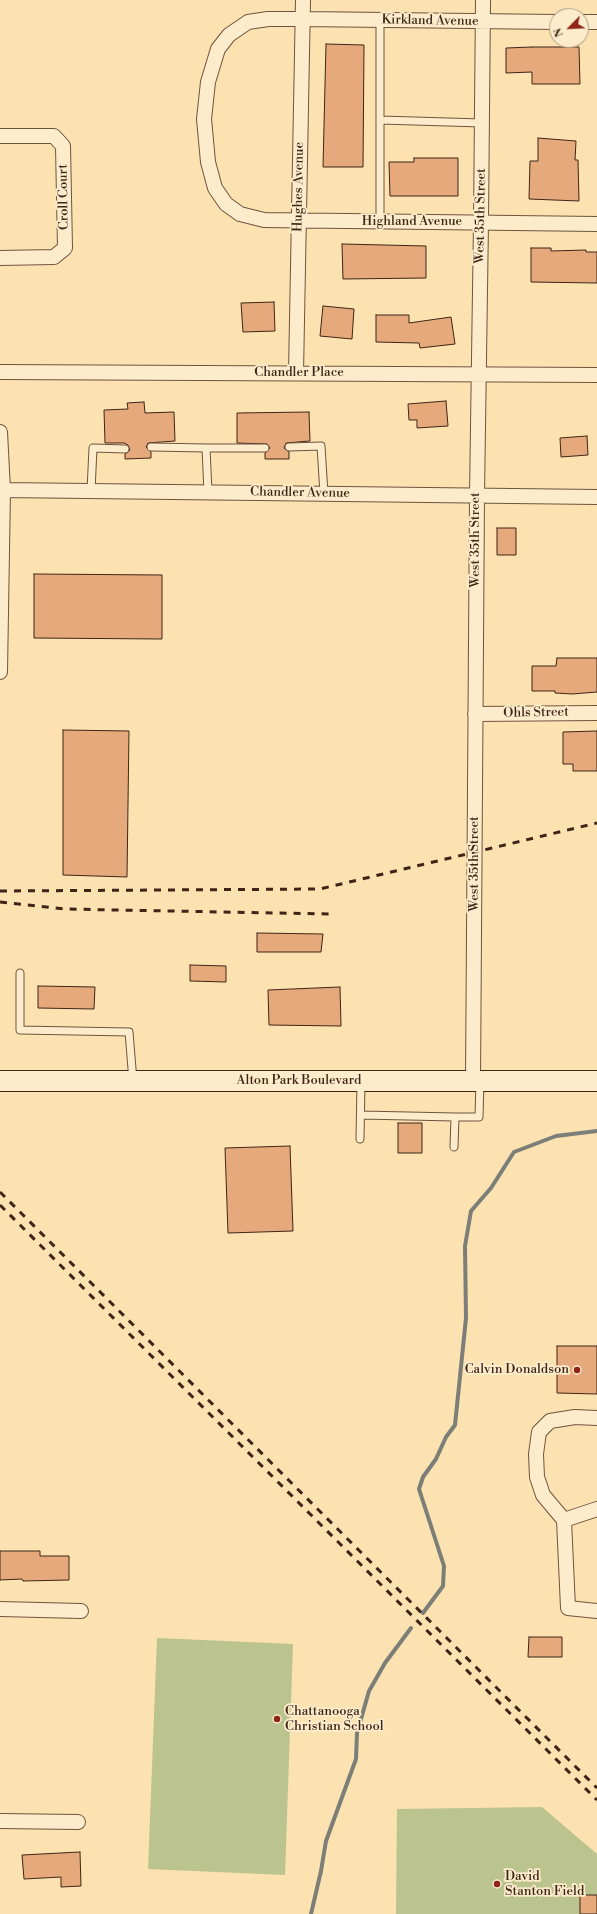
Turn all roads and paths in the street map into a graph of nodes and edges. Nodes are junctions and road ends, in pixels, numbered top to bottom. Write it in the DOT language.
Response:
graph roads {
  1 [pos="303,0"];
  2 [pos="483,0"];
  3 [pos="302,19"];
  4 [pos="380,20"];
  5 [pos="483,21"];
  6 [pos="549,22"];
  7 [pos="380,120"];
  8 [pos="482,123"];
  9 [pos="0,136"];
  10 [pos="299,221"];
  11 [pos="380,222"];
  12 [pos="481,222"];
  13 [pos="597,224"];
  14 [pos="0,258"];
  15 [pos="0,372"];
  16 [pos="296,373"];
  17 [pos="479,374"];
  18 [pos="597,375"];
  19 [pos="0,432"];
  20 [pos="289,447"];
  21 [pos="151,448"];
  22 [pos="206,448"];
  23 [pos="265,448"];
  24 [pos="125,449"];
  25 [pos="3,490"];
  26 [pos="91,491"];
  27 [pos="208,492"];
  28 [pos="324,494"];
  29 [pos="476,495"];
  30 [pos="597,497"];
  31 [pos="1,538"];
  32 [pos="0,672"];
  33 [pos="597,713"];
  34 [pos="475,714"];
  35 [pos="20,973"];
  36 [pos="0,1081"];
  37 [pos="133,1081"];
  38 [pos="477,1081"];
  39 [pos="597,1081"];
  40 [pos="361,1082"];
  41 [pos="361,1115"];
  42 [pos="455,1118"];
  43 [pos="360,1139"];
  44 [pos="454,1147"];
  45 [pos="597,1418"];
  46 [pos="597,1509"];
  47 [pos="564,1520"];
  48 [pos="0,1609"];
  49 [pos="81,1611"];
  50 [pos="597,1611"];
  51 [pos="0,1821"];
  52 [pos="78,1822"];
  1 -- 3 [label="street, Hughes Avenue"];
  2 -- 5 [label="street, West 35th Street"];
  3 -- 4 [label="street, Kirkland Avenue"];
  3 -- 10 [label="street, Hughes Avenue"];
  3 -- 10 [label="street, Kirkland Avenue"];
  4 -- 5 [label="street, Kirkland Avenue"];
  4 -- 7 [label="lane"];
  5 -- 6 [label="street, Kirkland Avenue"];
  5 -- 8 [label="street, West 35th Street"];
  7 -- 8 [label="lane"];
  7 -- 11 [label="lane"];
  8 -- 12 [label="street, West 35th Street"];
  9 -- 14 [label="street, Croll Court"];
  10 -- 11 [label="street, Highland Avenue"];
  10 -- 16 [label="street, Hughes Avenue"];
  11 -- 12 [label="street, Highland Avenue"];
  12 -- 13 [label="street, Highland Avenue"];
  12 -- 17 [label="street, West 35th Street"];
  15 -- 16 [label="street, Chandler Place"];
  16 -- 17 [label="street, Chandler Place"];
  17 -- 18 [label="street, Chandler Place"];
  17 -- 29 [label="street, West 35th Street"];
  19 -- 25 [label="street"];
  20 -- 28 [label="lane"];
  21 -- 22 [label="lane"];
  22 -- 23 [label="lane"];
  22 -- 27 [label="lane"];
  24 -- 26 [label="lane"];
  25 -- 26 [label="street, Chandler Avenue"];
  25 -- 31 [label="street"];
  26 -- 27 [label="street, Chandler Avenue"];
  27 -- 28 [label="street, Chandler Avenue"];
  28 -- 29 [label="street, Chandler Avenue"];
  29 -- 30 [label="street, Chandler Avenue"];
  29 -- 34 [label="street, West 35th Street"];
  31 -- 32 [label="street"];
  33 -- 34 [label="street, Ohls Street"];
  34 -- 38 [label="street, West 35th Street"];
  35 -- 37 [label="lane"];
  36 -- 37 [label="main road, Alton Park Boulevard"];
  37 -- 40 [label="main road, Alton Park Boulevard"];
  38 -- 39 [label="main road, Alton Park Boulevard"];
  38 -- 40 [label="main road, Alton Park Boulevard"];
  38 -- 42 [label="lane"];
  40 -- 41 [label="lane"];
  41 -- 42 [label="lane"];
  41 -- 43 [label="lane"];
  42 -- 44 [label="lane"];
  45 -- 47 [label="street"];
  46 -- 47 [label="street"];
  47 -- 50 [label="street"];
  48 -- 49 [label="street"];
  51 -- 52 [label="street"];
}
